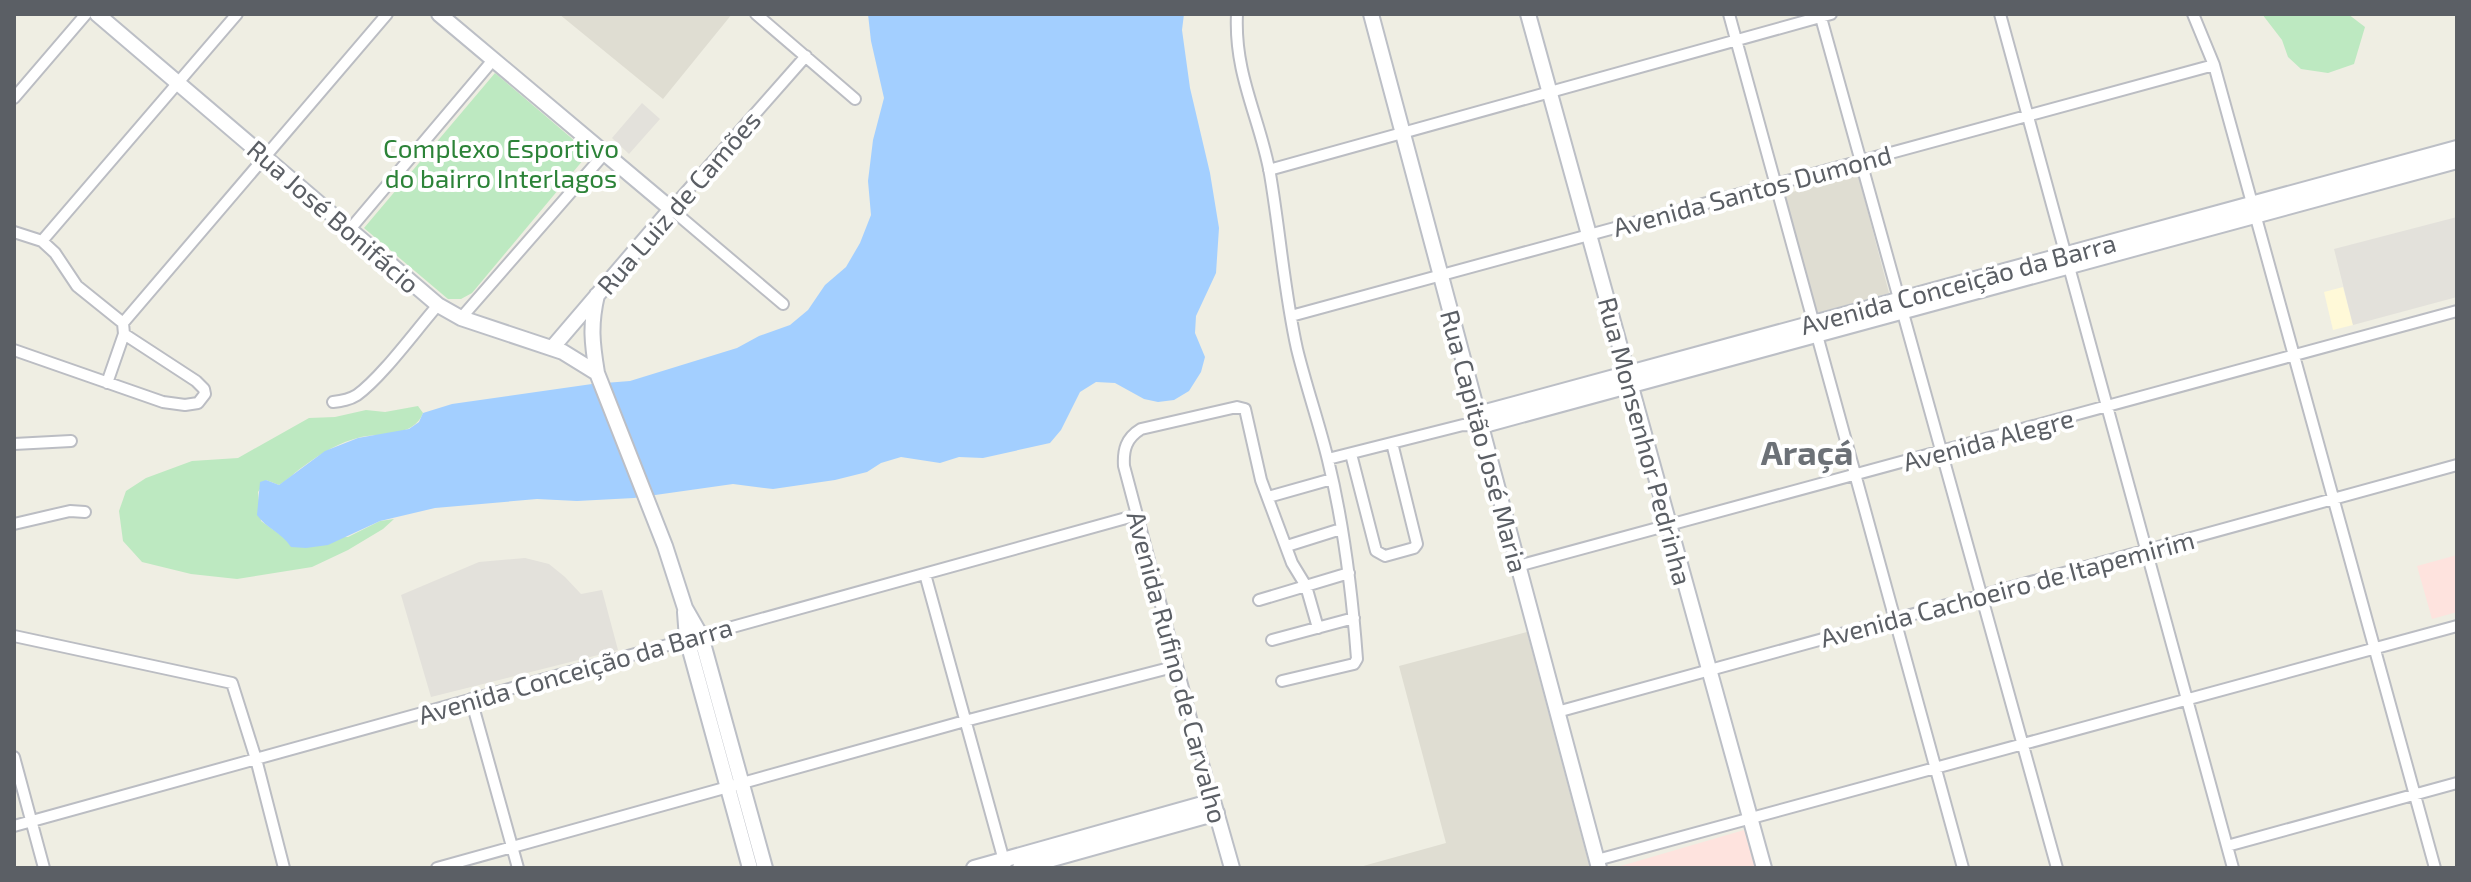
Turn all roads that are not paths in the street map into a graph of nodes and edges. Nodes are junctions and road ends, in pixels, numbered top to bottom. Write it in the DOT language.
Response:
graph roads {
  1 [pos="86,14"];
  2 [pos="97,14"];
  3 [pos="237,14"];
  4 [pos="387,14"];
  5 [pos="439,14"];
  6 [pos="756,14"];
  7 [pos="1371,14"];
  8 [pos="1528,14"];
  9 [pos="1729,14"];
  10 [pos="2000,14"];
  11 [pos="2193,14"];
  12 [pos="1239,15"];
  13 [pos="1824,15"];
  14 [pos="1736,40"];
  15 [pos="806,56"];
  16 [pos="493,60"];
  17 [pos="2214,65"];
  18 [pos="178,82"];
  19 [pos="1549,92"];
  20 [pos="14,98"];
  21 [pos="855,99"];
  22 [pos="2028,116"];
  23 [pos="1403,133"];
  24 [pos="2457,148"];
  25 [pos="605,153"];
  26 [pos="266,156"];
  27 [pos="1861,161"];
  28 [pos="2457,161"];
  29 [pos="1269,170"];
  30 [pos="1776,184"];
  31 [pos="671,209"];
  32 [pos="2253,210"];
  33 [pos="351,228"];
  34 [pos="14,232"];
  35 [pos="1589,235"];
  36 [pos="42,241"];
  37 [pos="2067,260"];
  38 [pos="1441,276"];
  39 [pos="597,295"];
  40 [pos="783,304"];
  41 [pos="438,305"];
  42 [pos="1901,306"];
  43 [pos="2457,311"];
  44 [pos="1291,316"];
  45 [pos="461,318"];
  46 [pos="124,328"];
  47 [pos="1815,329"];
  48 [pos="552,348"];
  49 [pos="14,350"];
  50 [pos="2294,356"];
  51 [pos="599,376"];
  52 [pos="1629,380"];
  53 [pos="107,383"];
  54 [pos="333,402"];
  55 [pos="2107,406"];
  56 [pos="1479,420"];
  57 [pos="71,441"];
  58 [pos="1392,443"];
  59 [pos="14,444"];
  60 [pos="1941,451"];
  61 [pos="1351,454"];
  62 [pos="1328,459"];
  63 [pos="2457,465"];
  64 [pos="1855,474"];
  65 [pos="1332,479"];
  66 [pos="1268,497"];
  67 [pos="2333,499"];
  68 [pos="85,512"];
  69 [pos="1137,515"];
  70 [pos="14,524"];
  71 [pos="1669,525"];
  72 [pos="1341,529"];
  73 [pos="1287,546"];
  74 [pos="2146,550"];
  75 [pos="1518,566"];
  76 [pos="1349,573"];
  77 [pos="925,574"];
  78 [pos="1306,586"];
  79 [pos="1981,595"];
  80 [pos="1259,600"];
  81 [pos="1354,618"];
  82 [pos="1895,619"];
  83 [pos="2457,626"];
  84 [pos="1318,628"];
  85 [pos="14,636"];
  86 [pos="694,638"];
  87 [pos="1272,640"];
  88 [pos="2374,649"];
  89 [pos="1177,666"];
  90 [pos="1709,670"];
  91 [pos="1282,681"];
  92 [pos="471,699"];
  93 [pos="2187,700"];
  94 [pos="1557,712"];
  95 [pos="965,721"];
  96 [pos="2022,744"];
  97 [pos="14,757"];
  98 [pos="256,759"];
  99 [pos="1935,768"];
  100 [pos="2457,783"];
  101 [pos="735,785"];
  102 [pos="2415,795"];
  103 [pos="1215,807"];
  104 [pos="1750,818"];
  105 [pos="32,821"];
  106 [pos="14,826"];
  107 [pos="512,846"];
  108 [pos="2227,846"];
  109 [pos="1004,864"];
  110 [pos="1598,864"];
  111 [pos="44,868"];
  112 [pos="284,868"];
  113 [pos="437,868"];
  114 [pos="518,868"];
  115 [pos="750,868"];
  116 [pos="765,868"];
  117 [pos="974,868"];
  118 [pos="1020,868"];
  119 [pos="1232,868"];
  120 [pos="1764,868"];
  121 [pos="1963,868"];
  122 [pos="2057,868"];
  123 [pos="2233,868"];
  124 [pos="2435,868"];
  1 -- 20 [label="street"];
  2 -- 18 [label="main road, Rua José Bonifácio"];
  3 -- 18 [label="street"];
  4 -- 26 [label="street"];
  5 -- 16 [label="main road"];
  6 -- 15 [label="street"];
  7 -- 23 [label="main road, Rua Capitão José Maria"];
  8 -- 19 [label="main road, Rua Monsenhor Pedrinha"];
  9 -- 14 [label="street"];
  10 -- 22 [label="street"];
  11 -- 17 [label="street"];
  12 -- 29 [label="street"];
  13 -- 14 [label="street"];
  13 -- 27 [label="street"];
  14 -- 19 [label="street"];
  14 -- 30 [label="street"];
  15 -- 21 [label="street"];
  15 -- 31 [label="street, Rua Luiz de Camões"];
  16 -- 25 [label="main road"];
  16 -- 33 [label="street"];
  17 -- 22 [label="street, Avenida Santos Dumond"];
  17 -- 32 [label="street"];
  18 -- 26 [label="main road, Rua José Bonifácio"];
  18 -- 36 [label="street"];
  19 -- 23 [label="street"];
  19 -- 35 [label="main road, Rua Monsenhor Pedrinha"];
  22 -- 27 [label="street, Avenida Santos Dumond"];
  22 -- 37 [label="street"];
  23 -- 29 [label="street"];
  23 -- 38 [label="main road, Rua Capitão José Maria"];
  24 -- 32 [label="main road, Avenida Conceição da Barra"];
  25 -- 31 [label="main road"];
  25 -- 45 [label="street"];
  26 -- 33 [label="main road, Rua José Bonifácio"];
  26 -- 46 [label="street"];
  27 -- 30 [label="street, Avenida Santos Dumond"];
  27 -- 42 [label="street"];
  28 -- 32 [label="main road, Avenida Conceição da Barra"];
  29 -- 44 [label="street"];
  30 -- 35 [label="street, Avenida Santos Dumond"];
  30 -- 47 [label="street"];
  31 -- 39 [label="main road, Rua Luiz de Camões"];
  31 -- 40 [label="street"];
  32 -- 37 [label="main road, Avenida Conceição da Barra"];
  32 -- 50 [label="street"];
  33 -- 41 [label="main road, Rua José Bonifácio"];
  34 -- 36 [label="street"];
  35 -- 38 [label="street, Avenida Santos Dumond"];
  35 -- 52 [label="main road, Rua Monsenhor Pedrinha"];
  36 -- 46 [label="street"];
  37 -- 42 [label="main road, Avenida Conceição da Barra"];
  37 -- 55 [label="street"];
  38 -- 44 [label="street, Avenida Santos Dumond"];
  38 -- 56 [label="main road, Rua Capitão José Maria"];
  39 -- 48 [label="main road, Rua Luiz de Camões"];
  39 -- 51 [label="main road"];
  41 -- 45 [label="main road, Rua José Bonifácio"];
  41 -- 54 [label="street"];
  42 -- 47 [label="main road, Avenida Conceição da Barra"];
  42 -- 60 [label="street"];
  43 -- 50 [label="street, Avenida Alegre"];
  44 -- 62 [label="street"];
  45 -- 48 [label="main road, Rua José Bonifácio"];
  46 -- 53 [label="street"];
  46 -- 53 [label="street"];
  47 -- 52 [label="main road, Avenida Conceição da Barra"];
  47 -- 64 [label="street"];
  48 -- 51 [label="main road, Rua José Bonifácio"];
  49 -- 53 [label="street"];
  50 -- 55 [label="street, Avenida Alegre"];
  50 -- 67 [label="street"];
  51 -- 86 [label="main road"];
  52 -- 56 [label="main road, Avenida Conceição da Barra"];
  52 -- 71 [label="main road, Rua Monsenhor Pedrinha"];
  55 -- 60 [label="street, Avenida Alegre"];
  55 -- 74 [label="street"];
  56 -- 58 [label="street, Avenida Conceição da Barra"];
  56 -- 75 [label="main road, Rua Capitão José Maria"];
  57 -- 59 [label="street"];
  58 -- 61 [label="street, Avenida Conceição da Barra"];
  58 -- 61 [label="street"];
  60 -- 64 [label="street, Avenida Alegre"];
  60 -- 79 [label="street"];
  61 -- 62 [label="street, Avenida Conceição da Barra"];
  62 -- 65 [label="street"];
  63 -- 67 [label="street, Avenida Cachoeiro de Itapemirim"];
  64 -- 71 [label="street, Avenida Alegre"];
  64 -- 82 [label="street"];
  65 -- 66 [label="street"];
  65 -- 72 [label="street"];
  66 -- 69 [label="street, Avenida Rufino de Carvalho"];
  66 -- 73 [label="street"];
  67 -- 74 [label="street, Avenida Cachoeiro de Itapemirim"];
  67 -- 88 [label="street"];
  68 -- 70 [label="street"];
  69 -- 77 [label="street, Avenida Conceição da Barra"];
  69 -- 89 [label="street, Avenida Rufino de Carvalho"];
  71 -- 75 [label="street, Avenida Alegre"];
  71 -- 90 [label="main road, Rua Monsenhor Pedrinha"];
  72 -- 73 [label="street"];
  72 -- 76 [label="street"];
  73 -- 78 [label="street"];
  74 -- 79 [label="street, Avenida Cachoeiro de Itapemirim"];
  74 -- 93 [label="street"];
  75 -- 94 [label="main road, Rua Capitão José Maria"];
  76 -- 78 [label="street"];
  76 -- 81 [label="street"];
  77 -- 86 [label="street, Avenida Conceição da Barra"];
  77 -- 95 [label="street"];
  78 -- 80 [label="street"];
  78 -- 84 [label="street"];
  79 -- 82 [label="street, Avenida Cachoeiro de Itapemirim"];
  79 -- 96 [label="street"];
  81 -- 84 [label="street"];
  81 -- 91 [label="street"];
  82 -- 90 [label="street, Avenida Cachoeiro de Itapemirim"];
  82 -- 99 [label="street"];
  83 -- 88 [label="street"];
  84 -- 87 [label="street"];
  85 -- 98 [label="street"];
  86 -- 92 [label="street, Avenida Conceição da Barra"];
  86 -- 101 [label="main road"];
  88 -- 93 [label="street"];
  88 -- 102 [label="street"];
  89 -- 95 [label="street"];
  89 -- 103 [label="street, Avenida Rufino de Carvalho"];
  90 -- 94 [label="street, Avenida Cachoeiro de Itapemirim"];
  90 -- 104 [label="main road, Rua Monsenhor Pedrinha"];
  92 -- 98 [label="street, Avenida Conceição da Barra"];
  92 -- 107 [label="street"];
  93 -- 96 [label="street"];
  93 -- 108 [label="street"];
  94 -- 110 [label="main road, Rua Capitão José Maria"];
  95 -- 101 [label="street"];
  95 -- 109 [label="street"];
  96 -- 99 [label="street"];
  96 -- 122 [label="street"];
  97 -- 105 [label="street"];
  98 -- 105 [label="street, Avenida Conceição da Barra"];
  98 -- 112 [label="street"];
  99 -- 104 [label="street"];
  99 -- 121 [label="street"];
  100 -- 102 [label="street"];
  101 -- 107 [label="street"];
  101 -- 115 [label="main road"];
  101 -- 116 [label="main road"];
  102 -- 108 [label="street"];
  102 -- 124 [label="street"];
  103 -- 109 [label="main road"];
  103 -- 118 [label="main road"];
  103 -- 119 [label="main road, Avenida Rufino de Carvalho"];
  104 -- 110 [label="street"];
  104 -- 120 [label="main road, Rua Monsenhor Pedrinha"];
  105 -- 106 [label="street, Avenida Conceição da Barra"];
  105 -- 111 [label="street"];
  107 -- 113 [label="street"];
  107 -- 114 [label="street"];
  108 -- 123 [label="street"];
  109 -- 117 [label="main road"];
}
